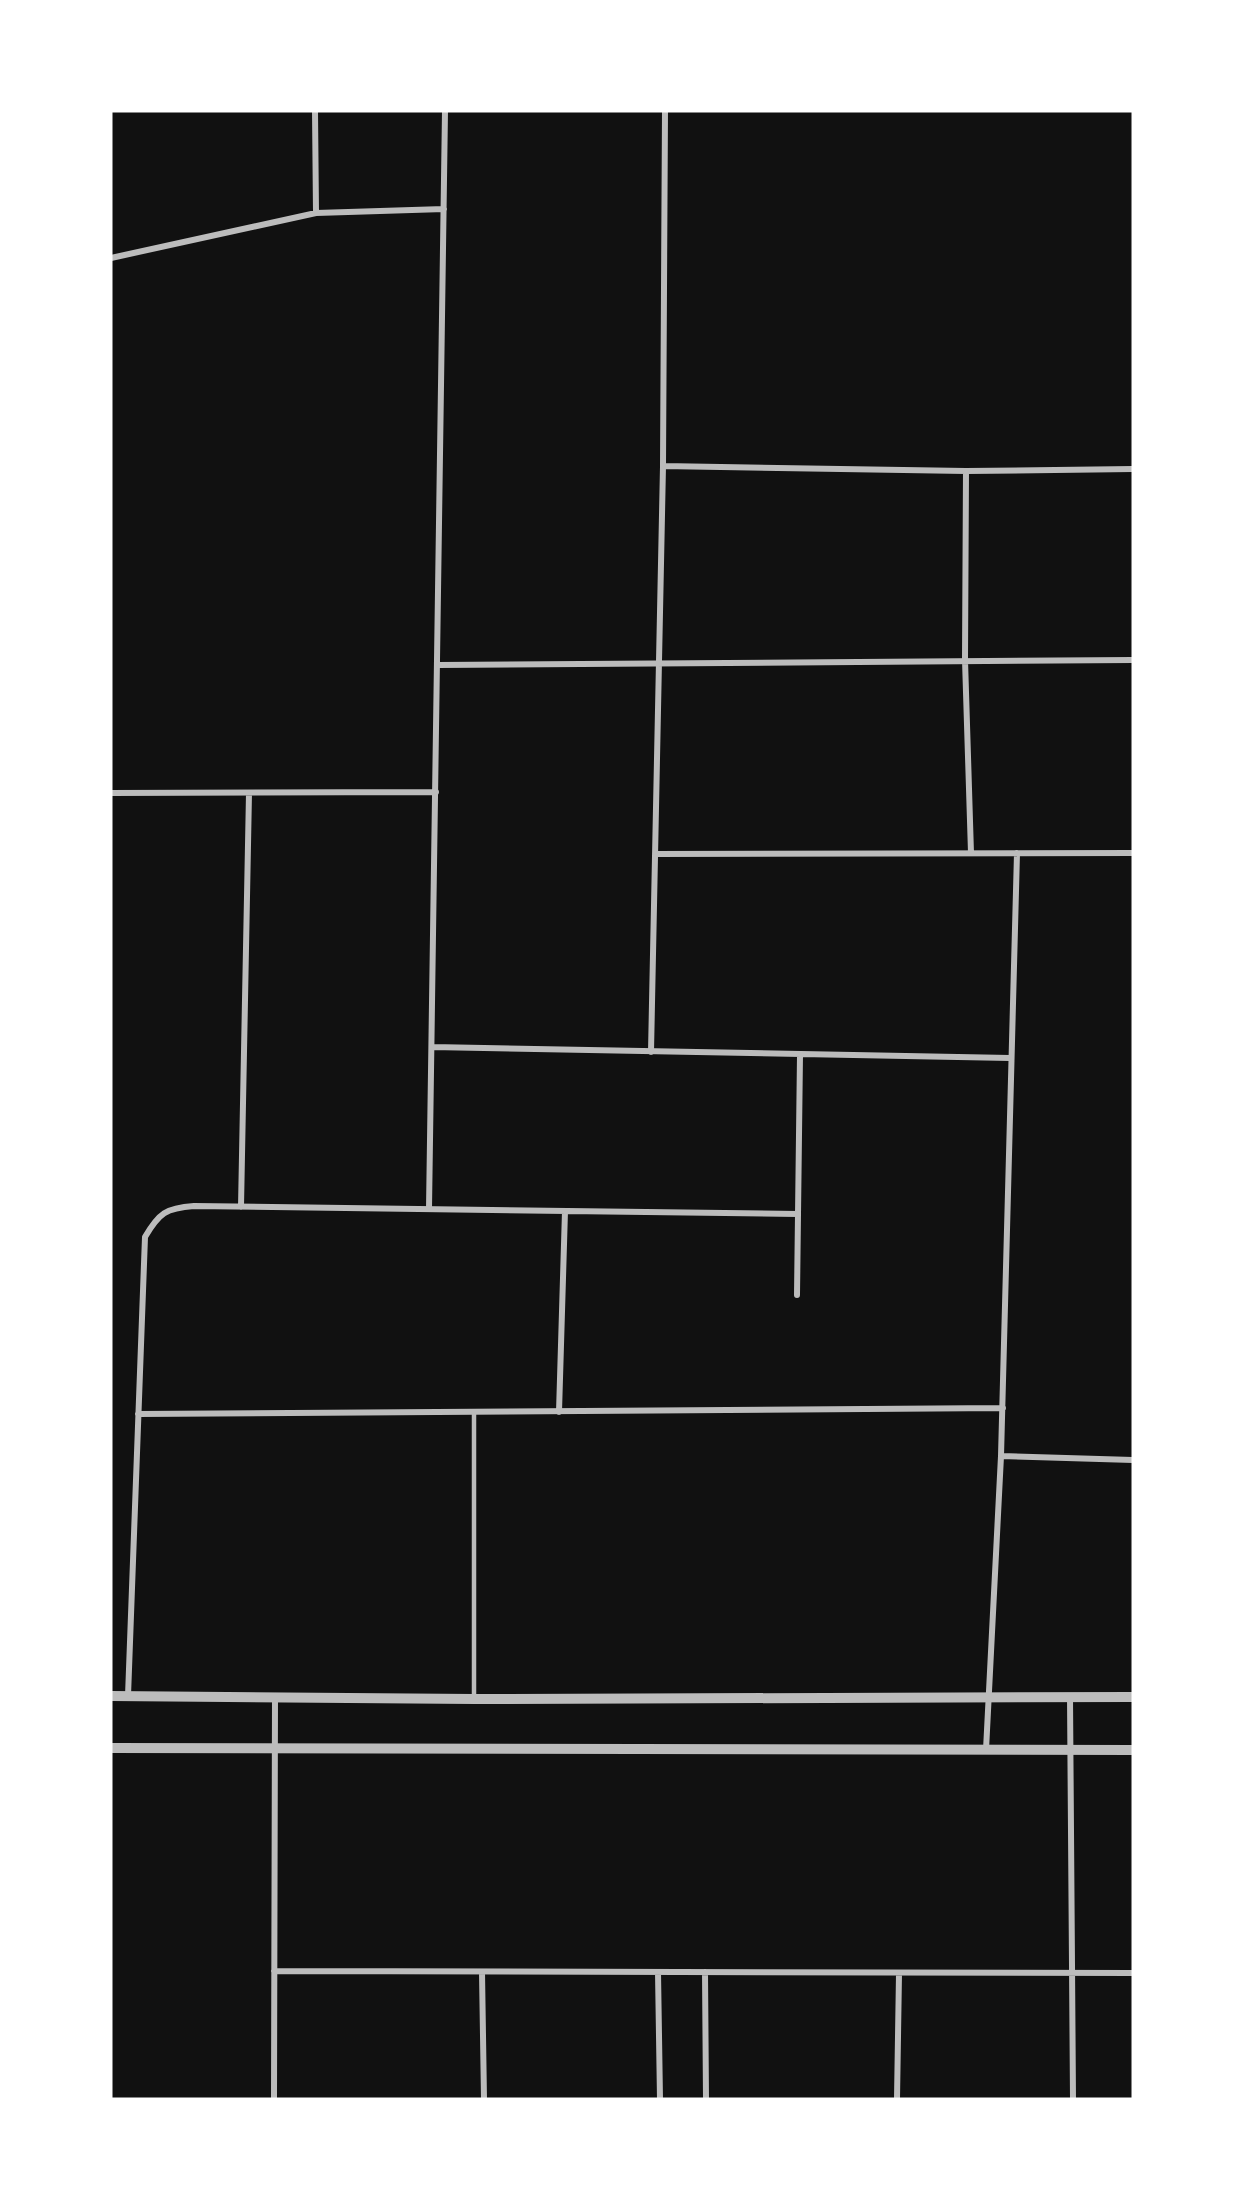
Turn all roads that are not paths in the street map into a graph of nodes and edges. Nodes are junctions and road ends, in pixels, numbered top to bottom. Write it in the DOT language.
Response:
graph roads {
  1 [pos="315,111"];
  2 [pos="445,111"];
  3 [pos="665,111"];
  4 [pos="444,209"];
  5 [pos="316,213"];
  6 [pos="111,258"];
  7 [pos="663,466"];
  8 [pos="1133,469"];
  9 [pos="966,471"];
  10 [pos="965,660"];
  11 [pos="1133,660"];
  12 [pos="438,665"];
  13 [pos="659,665"];
  14 [pos="436,792"];
  15 [pos="249,793"];
  16 [pos="111,794"];
  17 [pos="971,853"];
  18 [pos="1017,853"];
  19 [pos="1133,853"];
  20 [pos="656,854"];
  21 [pos="432,1047"];
  22 [pos="651,1052"];
  23 [pos="800,1055"];
  24 [pos="1010,1058"];
  25 [pos="241,1207"];
  26 [pos="429,1209"];
  27 [pos="565,1210"];
  28 [pos="798,1214"];
  29 [pos="797,1295"];
  30 [pos="1002,1408"];
  31 [pos="559,1412"];
  32 [pos="474,1413"];
  33 [pos="138,1414"];
  34 [pos="1001,1456"];
  35 [pos="1133,1460"];
  36 [pos="111,1696"];
  37 [pos="128,1696"];
  38 [pos="275,1697"];
  39 [pos="989,1697"];
  40 [pos="1070,1697"];
  41 [pos="1133,1697"];
  42 [pos="474,1699"];
  43 [pos="111,1748"];
  44 [pos="274,1749"];
  45 [pos="986,1749"];
  46 [pos="1071,1750"];
  47 [pos="1133,1750"];
  48 [pos="274,1971"];
  49 [pos="482,1972"];
  50 [pos="658,1972"];
  51 [pos="705,1972"];
  52 [pos="1071,1972"];
  53 [pos="1133,1973"];
  54 [pos="899,1974"];
  55 [pos="274,2099"];
  56 [pos="484,2099"];
  57 [pos="660,2099"];
  58 [pos="706,2099"];
  59 [pos="897,2099"];
  60 [pos="1073,2099"];
  1 -- 5 [label="street"];
  2 -- 4 [label="street"];
  3 -- 7 [label="street"];
  4 -- 5 [label="street"];
  4 -- 12 [label="street"];
  5 -- 6 [label="street"];
  7 -- 9 [label="street"];
  7 -- 13 [label="street"];
  8 -- 9 [label="street"];
  9 -- 10 [label="street"];
  10 -- 11 [label="street"];
  10 -- 13 [label="street"];
  10 -- 17 [label="street"];
  12 -- 13 [label="street"];
  12 -- 14 [label="street"];
  13 -- 20 [label="street"];
  14 -- 15 [label="street"];
  14 -- 21 [label="street"];
  15 -- 16 [label="street"];
  15 -- 25 [label="street"];
  17 -- 18 [label="street"];
  17 -- 20 [label="street"];
  18 -- 19 [label="street"];
  18 -- 24 [label="street"];
  20 -- 22 [label="street"];
  21 -- 22 [label="street"];
  21 -- 26 [label="street"];
  22 -- 23 [label="street"];
  23 -- 24 [label="street"];
  23 -- 28 [label="street"];
  24 -- 30 [label="street"];
  25 -- 26 [label="street"];
  25 -- 33 [label="street"];
  26 -- 27 [label="street"];
  27 -- 28 [label="street"];
  27 -- 31 [label="street"];
  28 -- 29 [label="street"];
  30 -- 31 [label="street"];
  30 -- 34 [label="street"];
  31 -- 32 [label="street"];
  32 -- 33 [label="street"];
  32 -- 42 [label="lane"];
  33 -- 37 [label="street"];
  34 -- 35 [label="street"];
  34 -- 39 [label="street"];
  36 -- 37 [label="street"];
  37 -- 38 [label="street"];
  38 -- 42 [label="street"];
  38 -- 44 [label="street"];
  39 -- 40 [label="street"];
  39 -- 42 [label="street"];
  39 -- 45 [label="street"];
  40 -- 41 [label="street"];
  40 -- 46 [label="street"];
  43 -- 44 [label="street"];
  44 -- 45 [label="street"];
  44 -- 48 [label="street"];
  45 -- 46 [label="street"];
  46 -- 47 [label="street"];
  46 -- 52 [label="street"];
  48 -- 49 [label="street"];
  48 -- 55 [label="street"];
  49 -- 50 [label="street"];
  49 -- 56 [label="street"];
  50 -- 51 [label="street"];
  50 -- 57 [label="street"];
  51 -- 54 [label="street"];
  51 -- 58 [label="street"];
  52 -- 53 [label="street"];
  52 -- 54 [label="street"];
  52 -- 60 [label="street"];
  54 -- 59 [label="street"];
}
